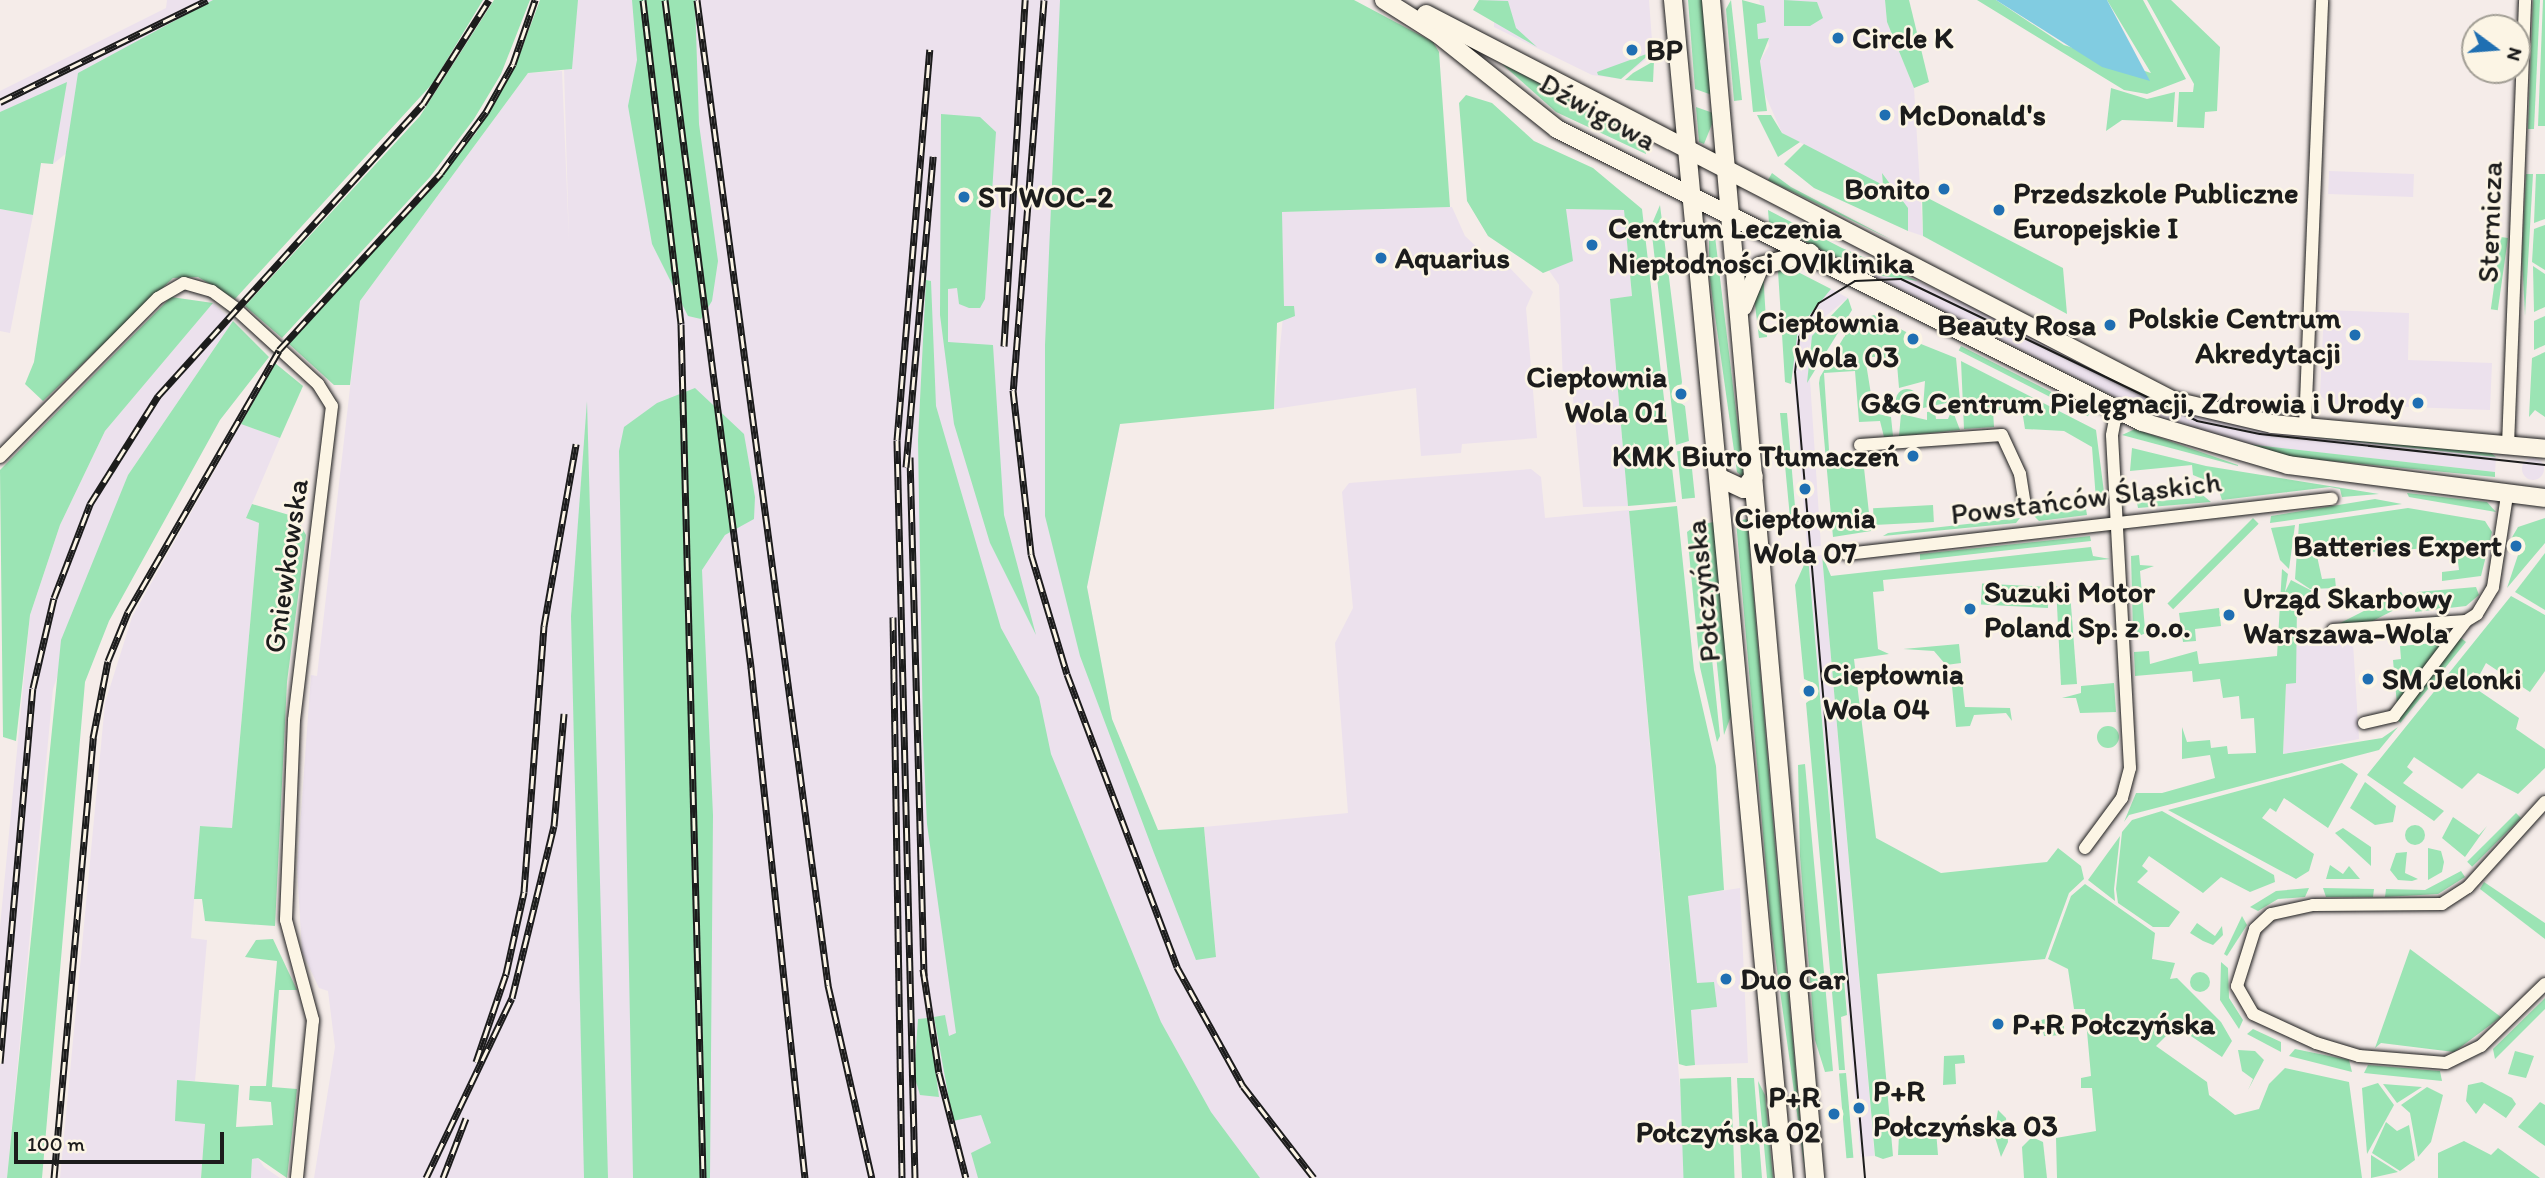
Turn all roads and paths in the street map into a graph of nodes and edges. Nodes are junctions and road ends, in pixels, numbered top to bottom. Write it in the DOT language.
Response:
graph roads {
  1 [pos="1384,0"];
  2 [pos="1394,0"];
  3 [pos="1673,0"];
  4 [pos="1711,0"];
  5 [pos="2322,0"];
  6 [pos="2525,0"];
  7 [pos="1685,146"];
  8 [pos="1727,167"];
  9 [pos="1689,192"];
  10 [pos="1726,210"];
  11 [pos="1812,253"];
  12 [pos="1739,324"];
  13 [pos="2117,410"];
  14 [pos="2305,427"];
  15 [pos="1860,445"];
  16 [pos="2508,445"];
  17 [pos="2545,449"];
  18 [pos="0,457"];
  19 [pos="1754,476"];
  20 [pos="1720,478"];
  21 [pos="2507,495"];
  22 [pos="2545,498"];
  23 [pos="2332,499"];
  24 [pos="2025,506"];
  25 [pos="2120,521"];
  26 [pos="1846,554"];
  27 [pos="2466,621"];
  28 [pos="2333,630"];
  29 [pos="2364,723"];
  30 [pos="2545,802"];
  31 [pos="2085,848"];
  32 [pos="2545,984"];
  33 [pos="296,1178"];
  34 [pos="1784,1178"];
  35 [pos="1815,1178"];
  1 -- 9 [label="main road, Dźwigowa"];
  2 -- 7 [label="main road, Dźwigowa"];
  3 -- 7 [label="main road, Połczyńska"];
  4 -- 8 [label="main road, Połczyńska"];
  5 -- 14 [label="street"];
  6 -- 16 [label="street, Sternicza"];
  7 -- 8 [label="main road"];
  7 -- 9 [label="main road, Połczyńska"];
  8 -- 10 [label="main road, Połczyńska"];
  8 -- 14 [label="main road"];
  9 -- 10 [label="main road, Powstańców Śląskich"];
  9 -- 20 [label="main road, Połczyńska"];
  10 -- 11 [label="main road, Powstańców Śląskich"];
  10 -- 12 [label="main road, Połczyńska"];
  11 -- 12 [label="main road"];
  11 -- 13 [label="main road, Powstańców Śląskich"];
  12 -- 19 [label="main road, Połczyńska"];
  13 -- 21 [label="main road, Powstańców Śląskich"];
  13 -- 25 [label="street"];
  14 -- 16 [label="main road"];
  15 -- 24 [label="street"];
  16 -- 17 [label="main road"];
  18 -- 33 [label="street, Gniewkowska"];
  19 -- 20 [label="main road"];
  19 -- 35 [label="main road, Połczyńska"];
  20 -- 34 [label="main road, Połczyńska"];
  21 -- 22 [label="main road, Powstańców Śląskich"];
  21 -- 27 [label="street"];
  23 -- 25 [label="street, Powstańców Śląskich"];
  25 -- 26 [label="street, Powstańców Śląskich"];
  25 -- 31 [label="street"];
  27 -- 28 [label="street"];
  27 -- 29 [label="street"];
  30 -- 32 [label="street"];
}
